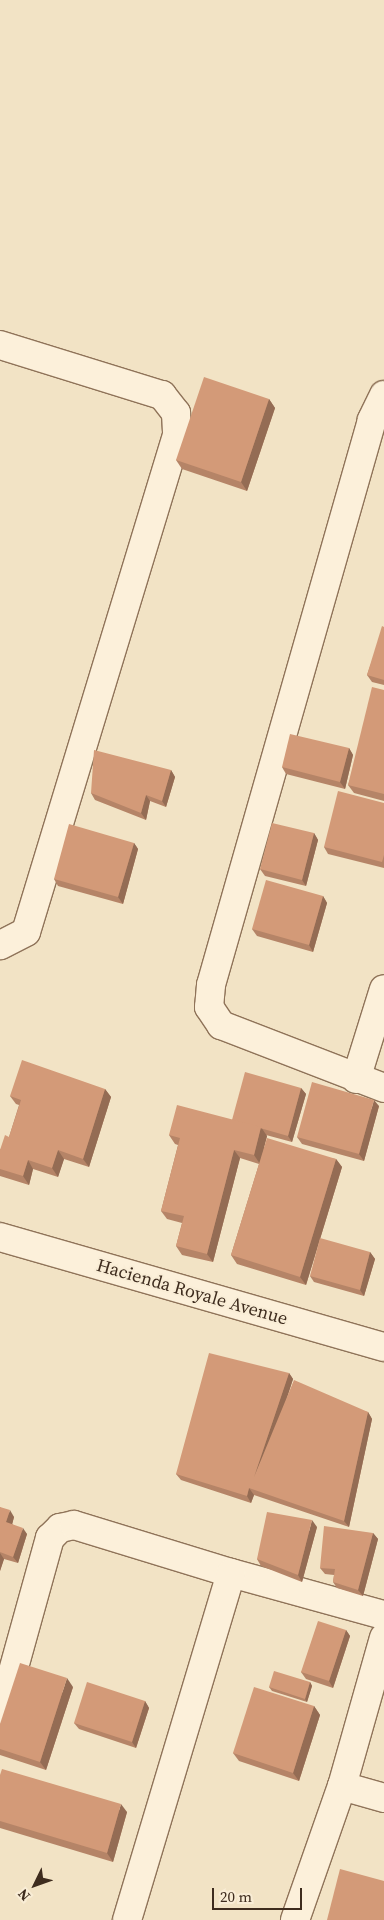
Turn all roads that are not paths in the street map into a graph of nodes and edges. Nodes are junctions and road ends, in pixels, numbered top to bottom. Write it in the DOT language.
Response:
graph roads {
  1 [pos="2,352"];
  2 [pos="384,395"];
  3 [pos="0,945"];
  4 [pos="384,989"];
  5 [pos="356,1079"];
  6 [pos="384,1088"];
  7 [pos="0,1238"];
  8 [pos="384,1347"];
  9 [pos="231,1573"];
  10 [pos="384,1615"];
  11 [pos="384,1638"];
  12 [pos="0,1718"];
  13 [pos="342,1786"];
  14 [pos="384,1798"];
  15 [pos="127,1920"];
  16 [pos="295,1920"];
  1 -- 3 [label="street"];
  2 -- 5 [label="street"];
  4 -- 5 [label="street"];
  5 -- 6 [label="street"];
  7 -- 8 [label="street, Hacienda Royale Avenue"];
  9 -- 10 [label="street"];
  9 -- 12 [label="street"];
  9 -- 15 [label="street"];
  11 -- 13 [label="street"];
  13 -- 14 [label="street"];
  13 -- 16 [label="street"];
}
